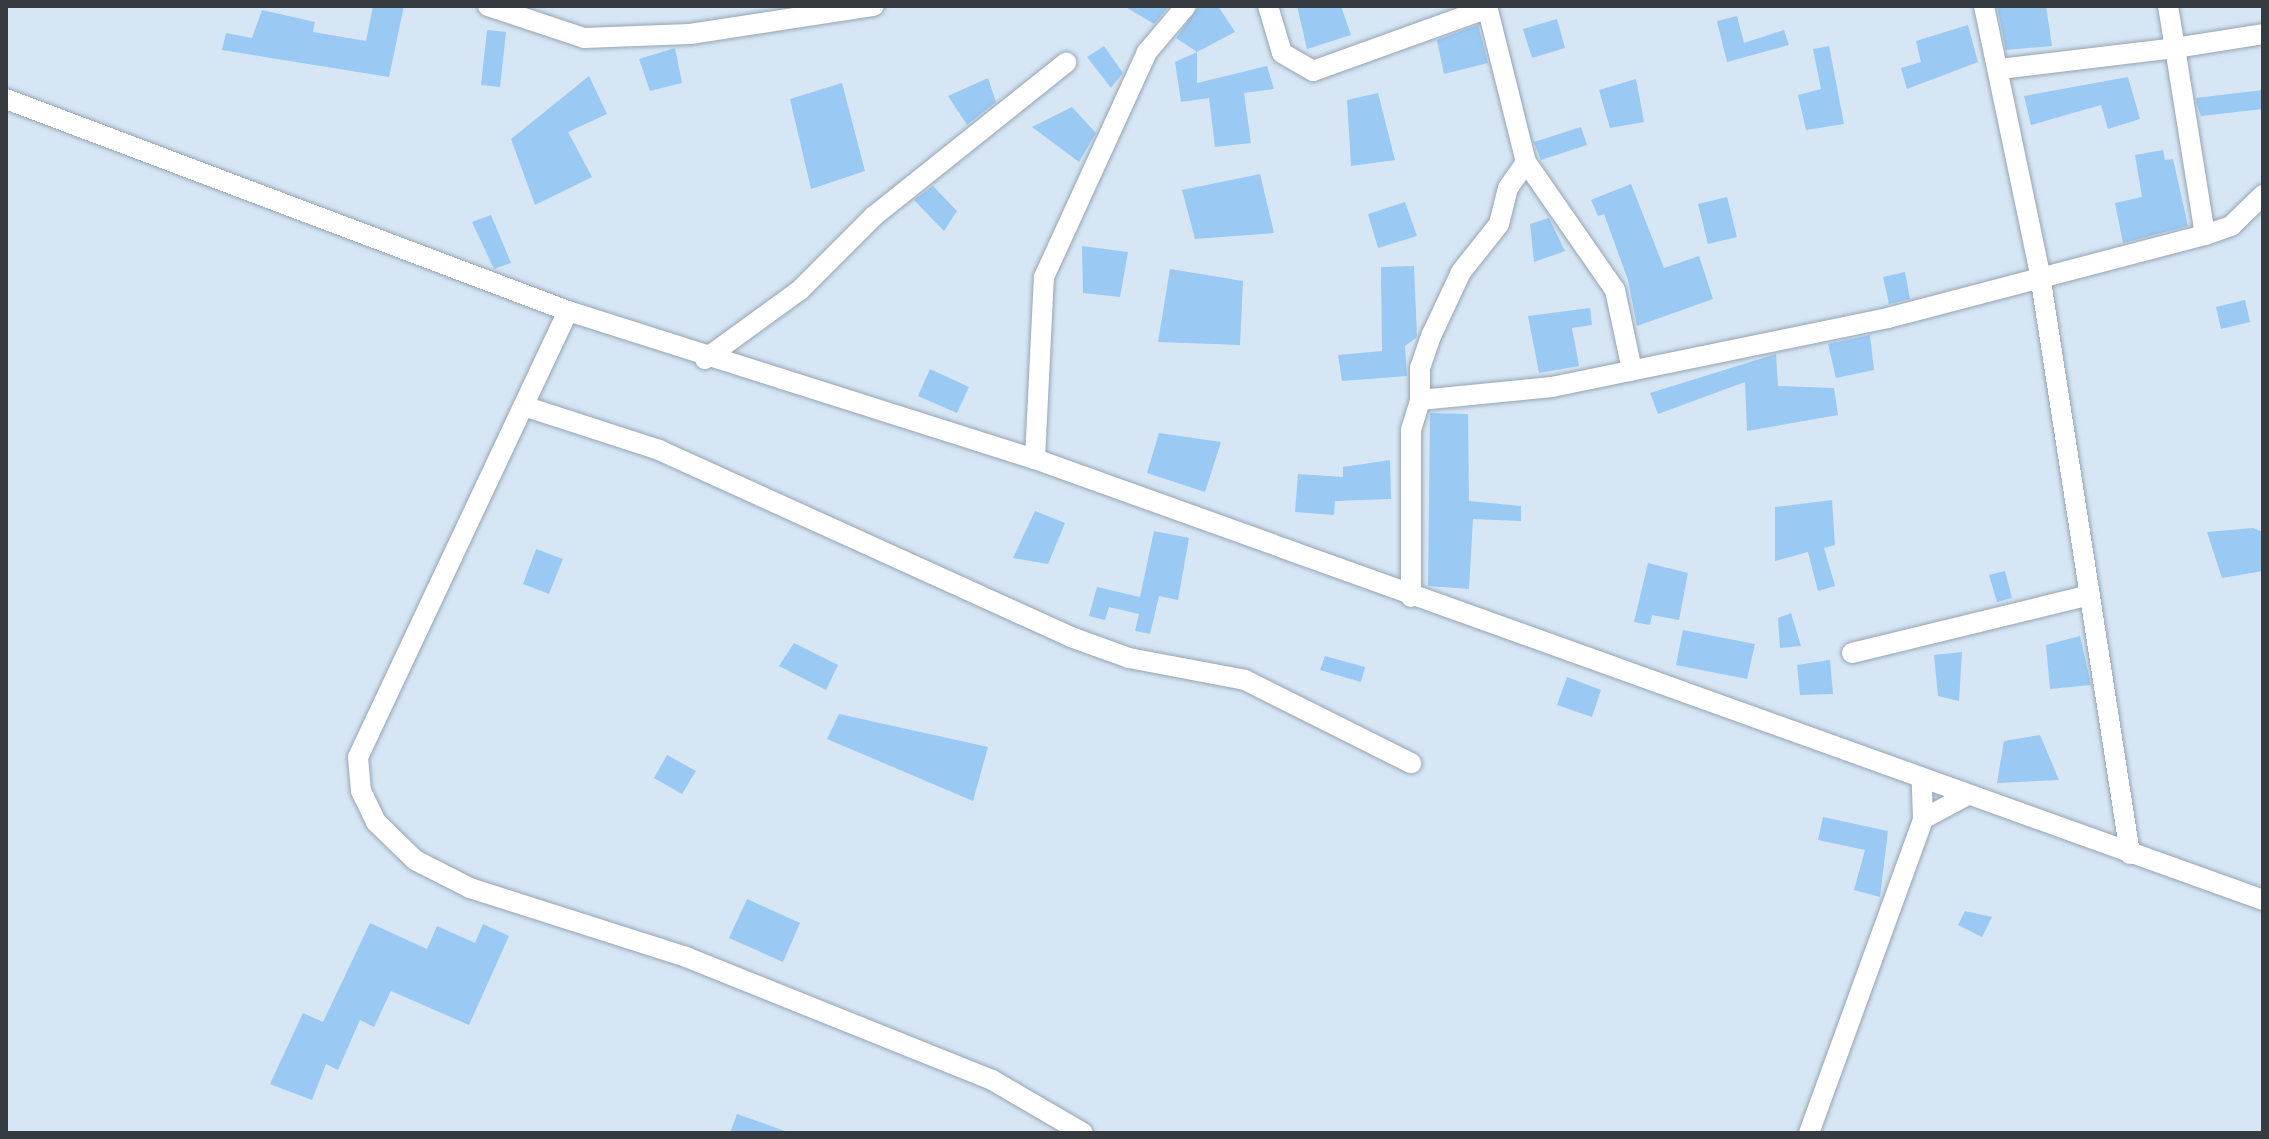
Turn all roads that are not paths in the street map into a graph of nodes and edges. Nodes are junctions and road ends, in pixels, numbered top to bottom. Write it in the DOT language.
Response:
graph roads {
  1 [pos="488,6"];
  2 [pos="874,6"];
  3 [pos="1186,6"];
  4 [pos="1268,6"];
  5 [pos="1984,6"];
  6 [pos="2168,6"];
  7 [pos="1488,7"];
  8 [pos="2263,34"];
  9 [pos="2175,48"];
  10 [pos="1066,63"];
  11 [pos="2000,69"];
  12 [pos="6,99"];
  13 [pos="1526,162"];
  14 [pos="2263,195"];
  15 [pos="2205,235"];
  16 [pos="2040,275"];
  17 [pos="568,311"];
  18 [pos="705,359"];
  19 [pos="1632,370"];
  20 [pos="1420,400"];
  21 [pos="527,407"];
  22 [pos="1035,459"];
  23 [pos="2090,595"];
  24 [pos="1411,597"];
  25 [pos="1852,653"];
  26 [pos="1411,763"];
  27 [pos="1922,781"];
  28 [pos="1964,797"];
  29 [pos="1923,819"];
  30 [pos="2130,854"];
  31 [pos="2263,900"];
  32 [pos="1083,1133"];
  33 [pos="1809,1133"];
  1 -- 2 [label="street"];
  3 -- 22 [label="street"];
  4 -- 7 [label="street"];
  5 -- 11 [label="street"];
  6 -- 9 [label="street"];
  7 -- 13 [label="street"];
  8 -- 9 [label="street"];
  9 -- 11 [label="street"];
  9 -- 15 [label="street"];
  10 -- 18 [label="street"];
  11 -- 16 [label="street"];
  12 -- 17 [label="street"];
  13 -- 19 [label="street"];
  13 -- 20 [label="street"];
  14 -- 15 [label="street"];
  15 -- 16 [label="street"];
  16 -- 19 [label="street"];
  16 -- 23 [label="street"];
  17 -- 18 [label="street"];
  17 -- 21 [label="street"];
  18 -- 22 [label="street"];
  19 -- 20 [label="street"];
  20 -- 24 [label="street"];
  21 -- 26 [label="street"];
  21 -- 32 [label="street"];
  22 -- 24 [label="street"];
  23 -- 25 [label="street"];
  23 -- 30 [label="street"];
  24 -- 27 [label="street"];
  27 -- 28 [label="street"];
  27 -- 29 [label="street"];
  28 -- 29 [label="street"];
  28 -- 30 [label="street"];
  29 -- 33 [label="street"];
  30 -- 31 [label="street"];
}
